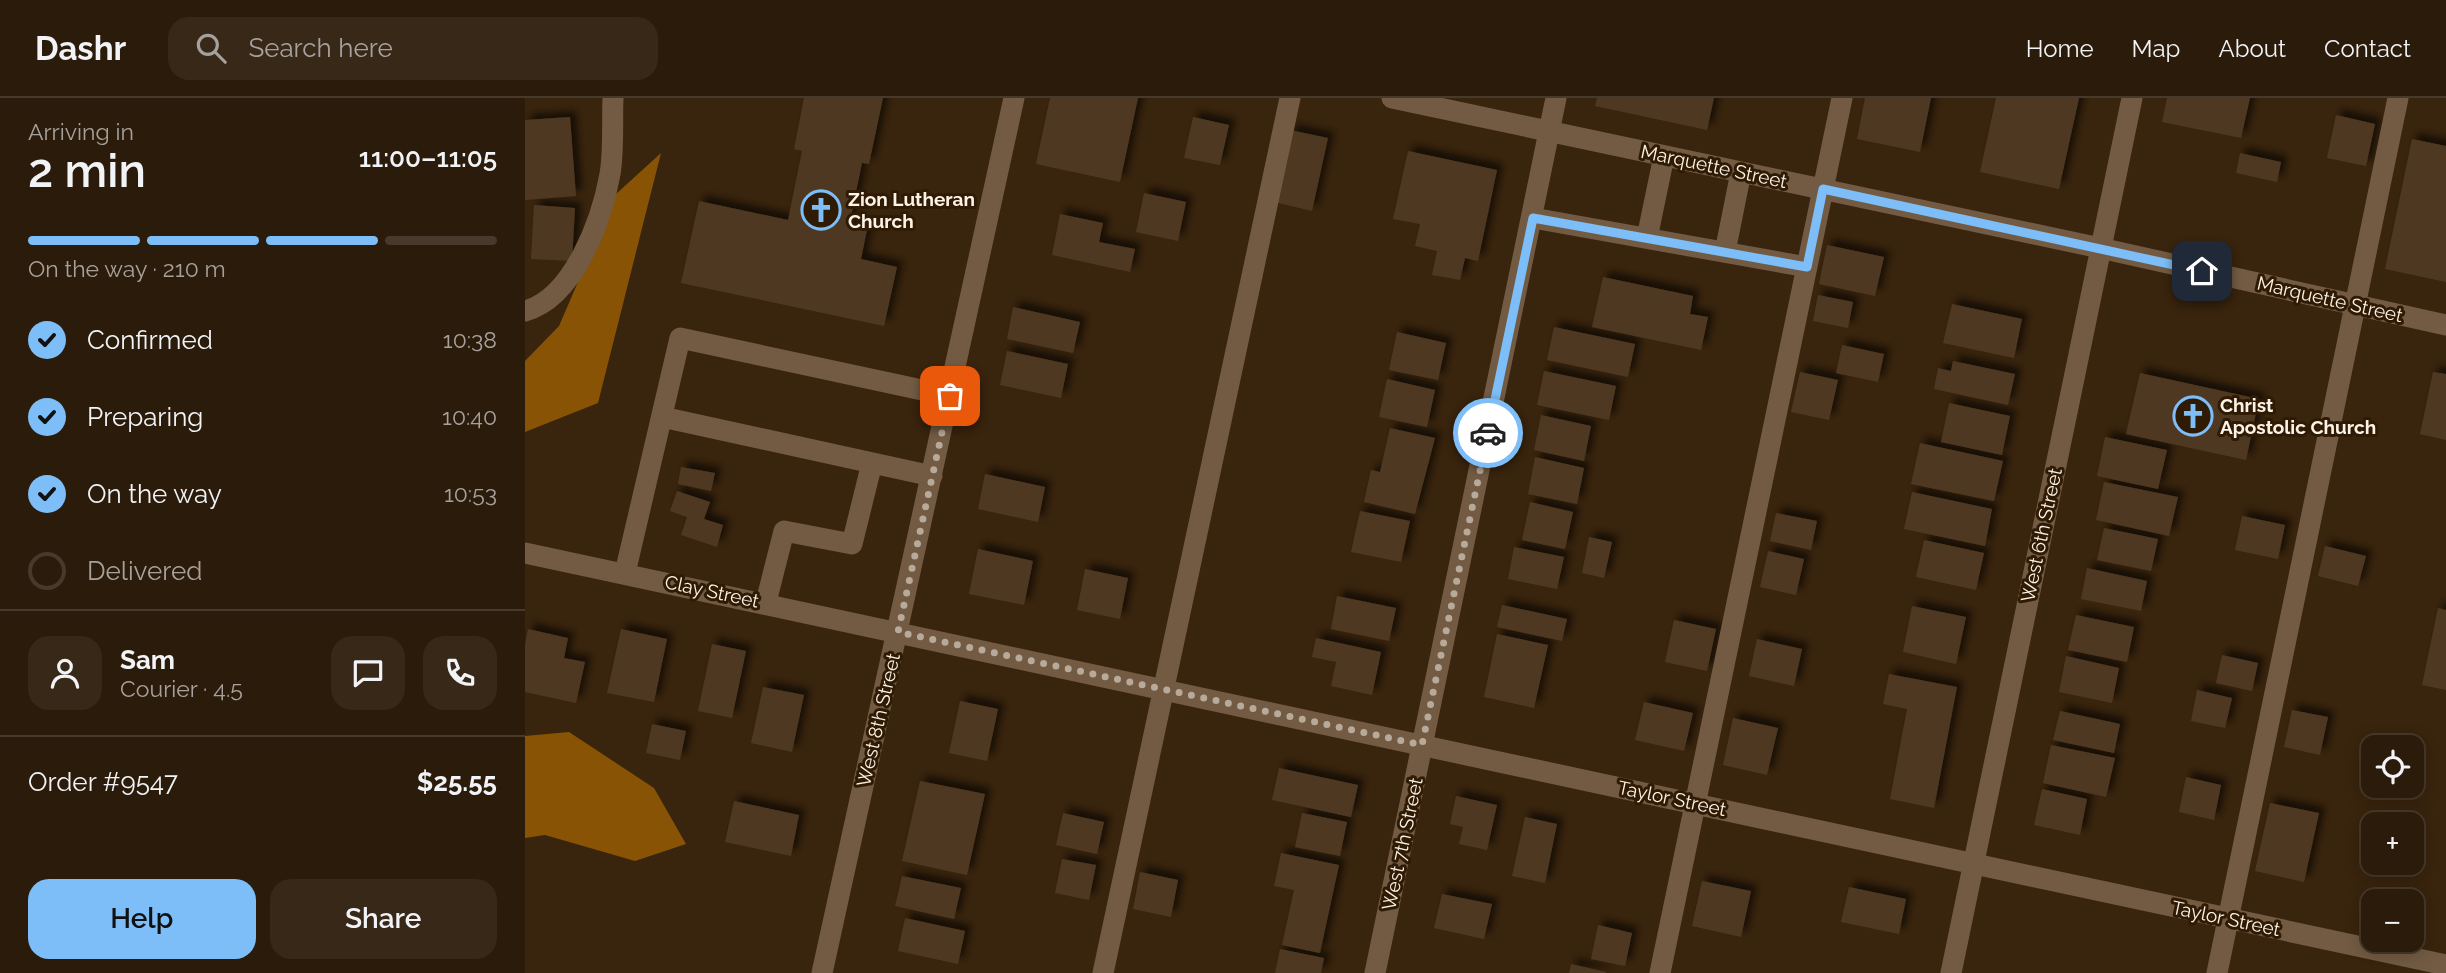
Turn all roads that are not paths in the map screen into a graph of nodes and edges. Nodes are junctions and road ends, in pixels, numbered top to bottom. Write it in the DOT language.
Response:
graph roads {
  1 [pos="613,98"];
  2 [pos="1014,98"];
  3 [pos="1290,98"];
  4 [pos="1392,98"];
  5 [pos="1556,98"];
  6 [pos="1842,98"];
  7 [pos="2132,98"];
  8 [pos="2398,98"];
  9 [pos="1549,131"];
  10 [pos="1664,156"];
  11 [pos="1741,172"];
  12 [pos="1823,189"];
  13 [pos="1533,218"];
  14 [pos="1647,238"];
  15 [pos="2100,248"];
  16 [pos="1725,252"];
  17 [pos="1807,267"];
  18 [pos="2356,305"];
  19 [pos="525,311"];
  20 [pos="2446,325"];
  21 [pos="950,396"];
  22 [pos="662,417"];
  23 [pos="872,463"];
  24 [pos="932,476"];
  25 [pos="525,553"];
  26 [pos="625,573"];
  27 [pos="766,602"];
  28 [pos="898,632"];
  29 [pos="1164,689"];
  30 [pos="1422,745"];
  31 [pos="1696,803"];
  32 [pos="1973,863"];
  33 [pos="2228,918"];
  34 [pos="2446,965"];
  35 [pos="822,973"];
  36 [pos="1103,973"];
  37 [pos="1375,973"];
  38 [pos="1660,973"];
  39 [pos="1951,973"];
  40 [pos="2217,973"];
  1 -- 19 [label="street"];
  2 -- 21 [label="street, West 8th Street"];
  3 -- 29 [label="street"];
  4 -- 9 [label="street, Marquette Street"];
  5 -- 9 [label="street, West 7th Street"];
  6 -- 12 [label="street"];
  7 -- 15 [label="street, West 6th Street"];
  8 -- 18 [label="street"];
  9 -- 10 [label="street, Marquette Street"];
  9 -- 13 [label="street, West 7th Street"];
  10 -- 11 [label="street, Marquette Street"];
  10 -- 14 [label="street"];
  11 -- 12 [label="street, Marquette Street"];
  11 -- 16 [label="street"];
  12 -- 15 [label="street, Marquette Street"];
  12 -- 17 [label="street"];
  13 -- 14 [label="street"];
  13 -- 30 [label="street, West 7th Street"];
  14 -- 16 [label="street"];
  15 -- 18 [label="street, Marquette Street"];
  15 -- 32 [label="street, West 6th Street"];
  16 -- 17 [label="street"];
  17 -- 31 [label="street"];
  18 -- 20 [label="street, Marquette Street"];
  18 -- 33 [label="street"];
  21 -- 22 [label="street"];
  21 -- 24 [label="street, West 8th Street"];
  22 -- 23 [label="street"];
  22 -- 26 [label="street"];
  23 -- 24 [label="street"];
  23 -- 27 [label="street"];
  24 -- 28 [label="street, West 8th Street"];
  25 -- 26 [label="street, Clay Street"];
  26 -- 27 [label="street, Clay Street"];
  27 -- 28 [label="street, Clay Street"];
  28 -- 29 [label="street, Taylor Street"];
  28 -- 35 [label="street, West 8th Street"];
  29 -- 30 [label="street, Taylor Street"];
  29 -- 36 [label="street"];
  30 -- 31 [label="street, Taylor Street"];
  30 -- 37 [label="street, West 7th Street"];
  31 -- 32 [label="street, Taylor Street"];
  31 -- 38 [label="street"];
  32 -- 33 [label="street, Taylor Street"];
  32 -- 39 [label="street, West 6th Street"];
  33 -- 34 [label="street, Taylor Street"];
  33 -- 40 [label="street"];
}
